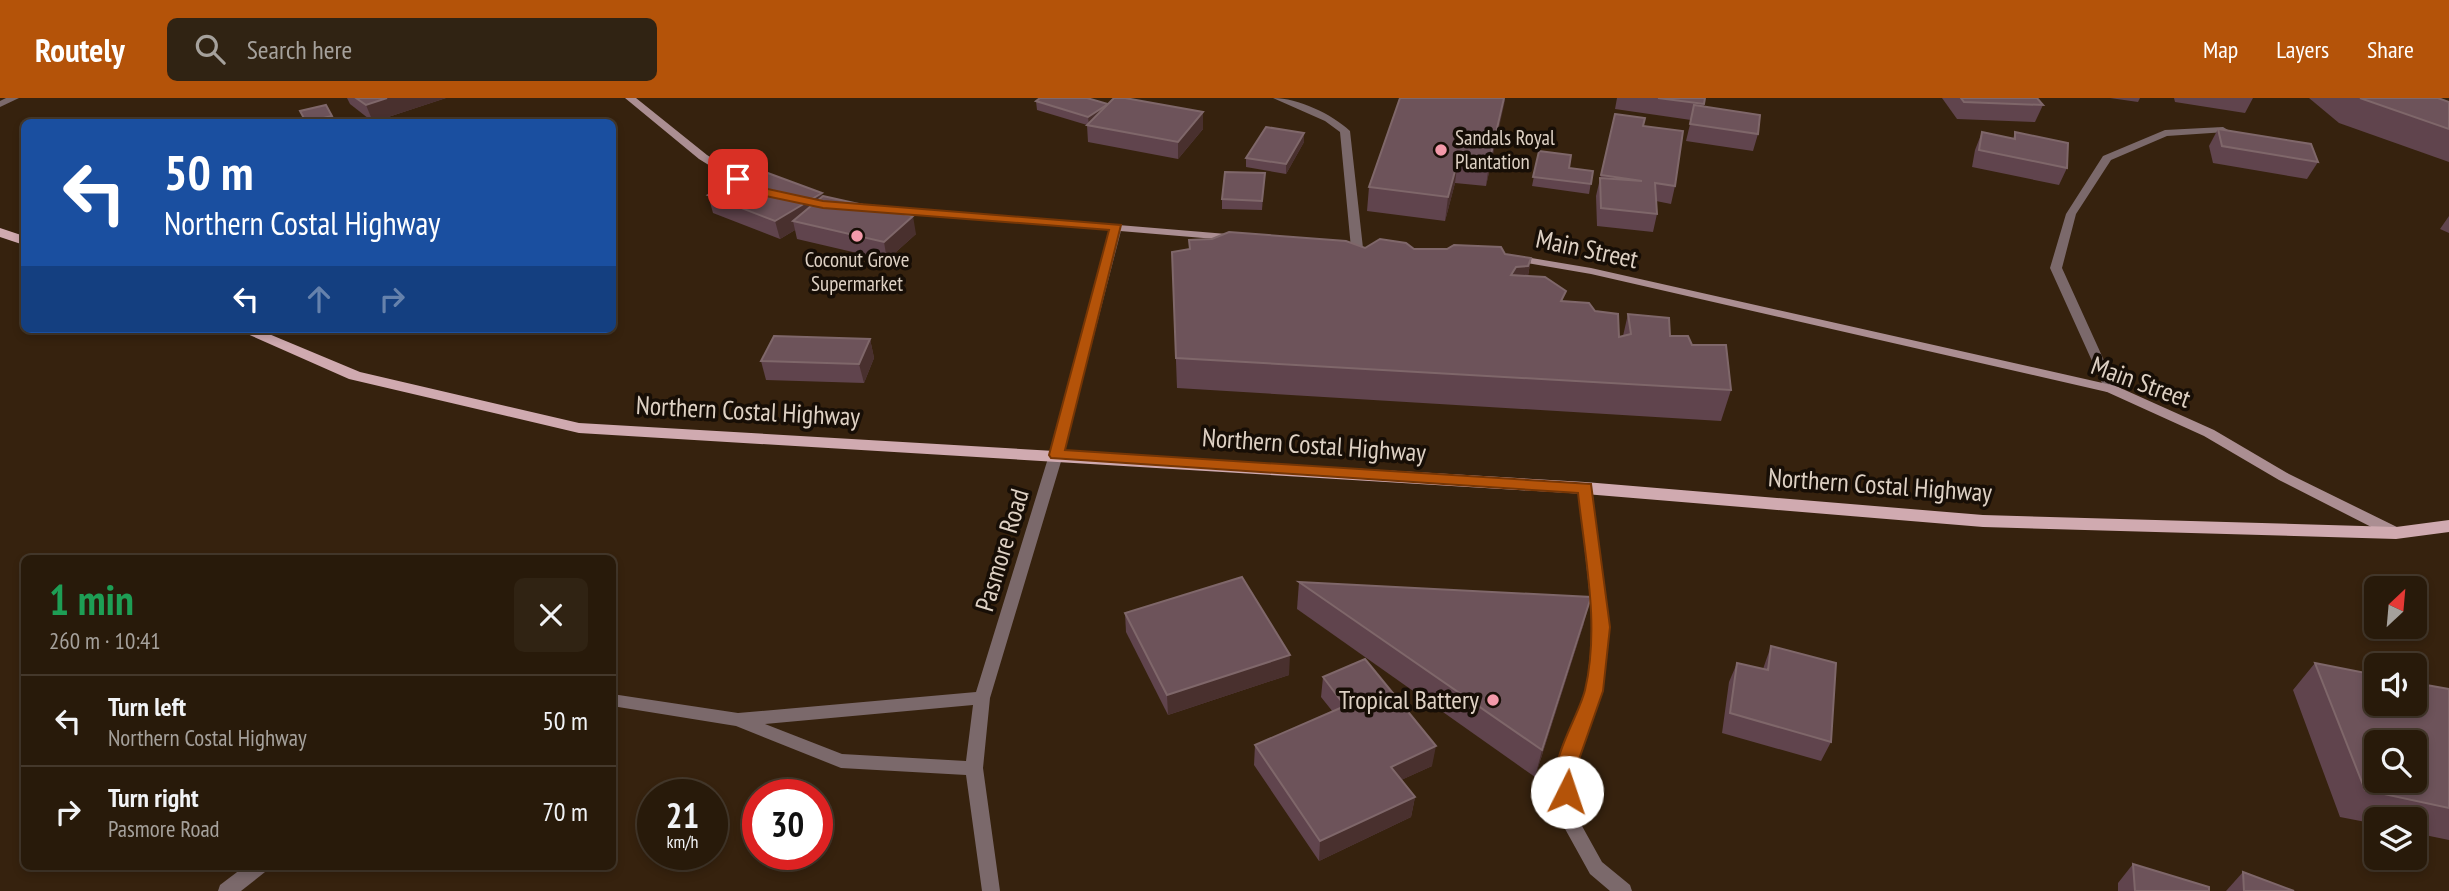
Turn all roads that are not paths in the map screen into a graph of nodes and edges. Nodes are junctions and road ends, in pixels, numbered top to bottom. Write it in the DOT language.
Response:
graph roads {
  1 [pos="15,98"];
  2 [pos="630,98"];
  3 [pos="1278,98"];
  4 [pos="0,104"];
  5 [pos="2223,130"];
  6 [pos="769,193"];
  7 [pos="835,205"];
  8 [pos="1116,227"];
  9 [pos="0,232"];
  10 [pos="1250,239"];
  11 [pos="21,240"];
  12 [pos="1344,247"];
  13 [pos="1357,248"];
  14 [pos="1371,248"];
  15 [pos="1505,256"];
  16 [pos="253,333"];
  17 [pos="2111,389"];
  18 [pos="1056,455"];
  19 [pos="1585,488"];
  20 [pos="2449,526"];
  21 [pos="2396,533"];
  22 [pos="982,698"];
  23 [pos="616,701"];
  24 [pos="738,720"];
  25 [pos="974,768"];
  26 [pos="254,870"];
  27 [pos="227,891"];
  28 [pos="990,891"];
  29 [pos="1623,891"];
  1 -- 4 [label="street"];
  2 -- 6 [label="street"];
  3 -- 13 [label="street"];
  5 -- 17 [label="street"];
  7 -- 8 [label="street"];
  8 -- 10 [label="street"];
  8 -- 18 [label="street, Pasmore Road"];
  9 -- 11 [label="main road"];
  12 -- 13 [label="street"];
  13 -- 14 [label="street"];
  15 -- 17 [label="street, Main Street"];
  16 -- 18 [label="main road, Northern Costal Highway"];
  17 -- 21 [label="street, Main Street"];
  18 -- 19 [label="main road, Northern Costal Highway"];
  18 -- 22 [label="street, Pasmore Road"];
  19 -- 21 [label="main road, Northern Costal Highway"];
  19 -- 29 [label="street"];
  20 -- 21 [label="main road, Northern Costal Highway"];
  22 -- 24 [label="street"];
  22 -- 25 [label="street, Pasmore Road"];
  23 -- 24 [label="street"];
  24 -- 25 [label="street"];
  25 -- 28 [label="street, Pasmore Road"];
  26 -- 27 [label="street"];
}
